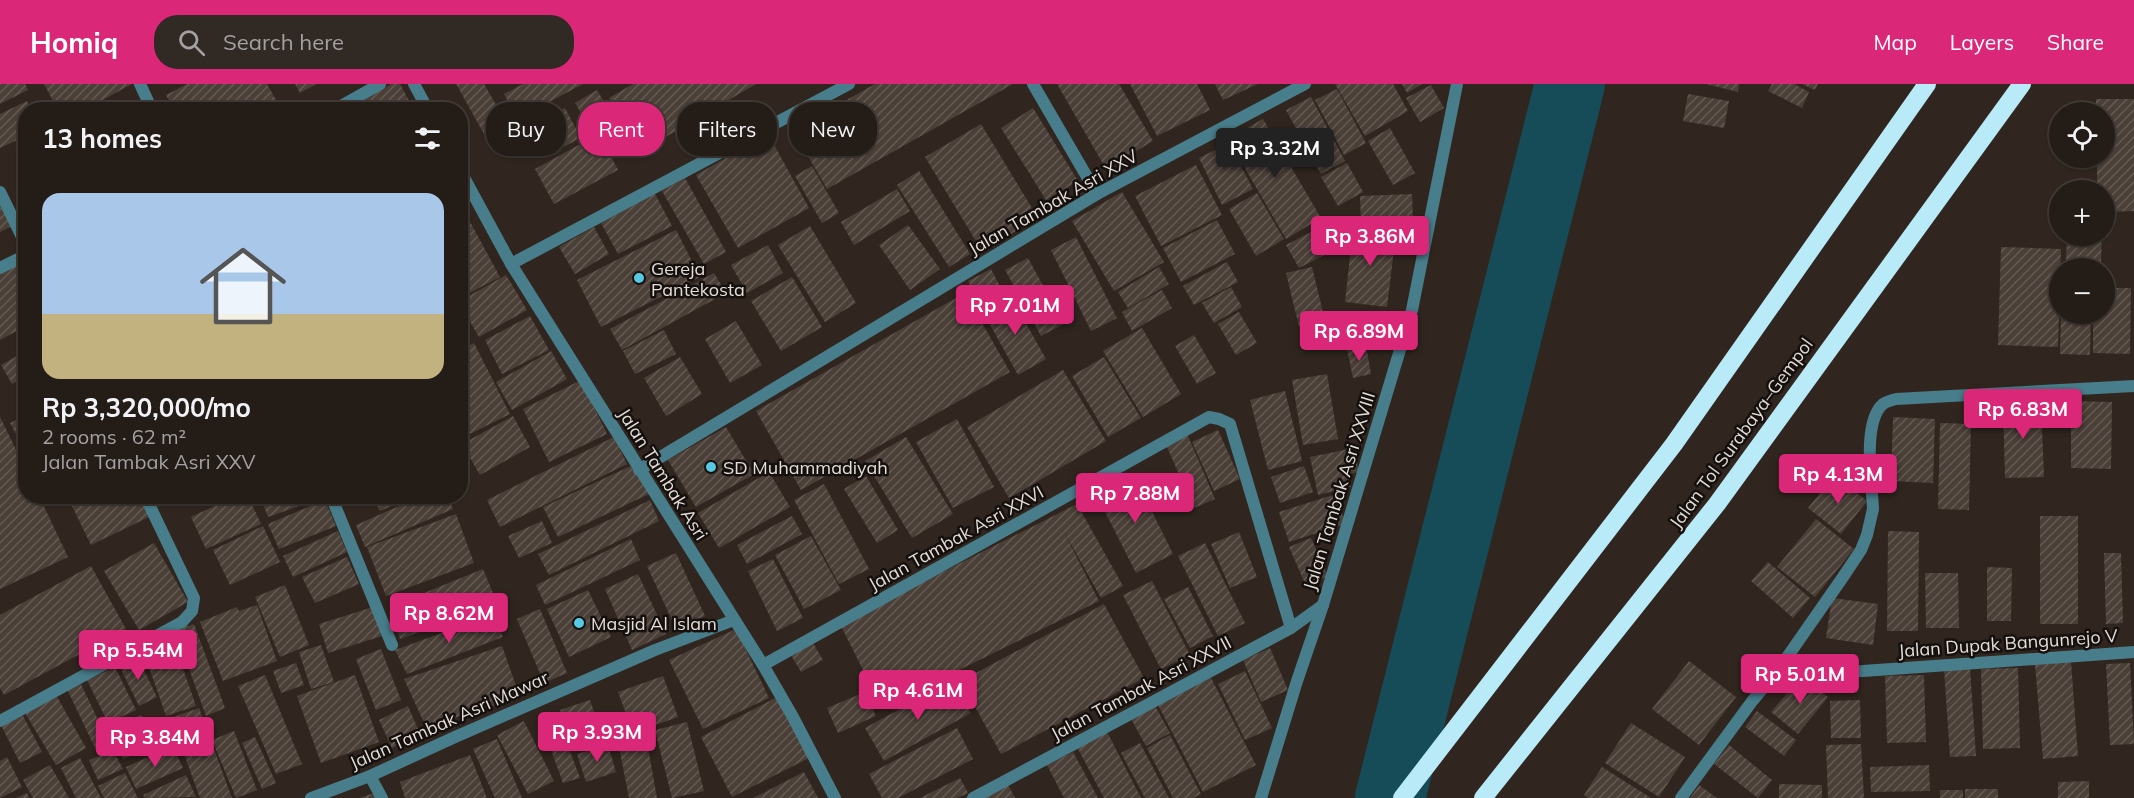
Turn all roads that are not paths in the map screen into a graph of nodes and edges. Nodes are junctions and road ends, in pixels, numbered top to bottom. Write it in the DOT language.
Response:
graph roads {
  1 [pos="140,84"];
  2 [pos="380,84"];
  3 [pos="414,84"];
  4 [pos="849,84"];
  5 [pos="1033,84"];
  6 [pos="1305,84"];
  7 [pos="1457,84"];
  8 [pos="1927,84"];
  9 [pos="2022,84"];
  10 [pos="148,102"];
  11 [pos="348,102"];
  12 [pos="424,102"];
  13 [pos="468,184"];
  14 [pos="0,192"];
  15 [pos="1096,194"];
  16 [pos="18,229"];
  17 [pos="18,259"];
  18 [pos="512,264"];
  19 [pos="0,267"];
  20 [pos="2134,386"];
  21 [pos="639,470"];
  22 [pos="149,504"];
  23 [pos="335,504"];
  24 [pos="1323,605"];
  25 [pos="734,620"];
  26 [pos="1291,628"];
  27 [pos="392,645"];
  28 [pos="2134,652"];
  29 [pos="763,665"];
  30 [pos="1776,673"];
  31 [pos="0,721"];
  32 [pos="370,776"];
  33 [pos="311,798"];
  34 [pos="382,798"];
  35 [pos="835,798"];
  36 [pos="973,798"];
  37 [pos="1261,798"];
  38 [pos="1402,798"];
  39 [pos="1483,798"];
  40 [pos="1681,798"];
  1 -- 10 [label="street"];
  2 -- 11 [label="street"];
  3 -- 12 [label="street"];
  4 -- 18 [label="street"];
  5 -- 15 [label="street"];
  6 -- 15 [label="street, Jalan Tambak Asri XXV"];
  7 -- 24 [label="street, Jalan Tambak Asri XXVIII"];
  8 -- 38 [label="highway"];
  9 -- 39 [label="highway, Jalan Tol Surabaya–Gempol"];
  13 -- 18 [label="street, Jalan Tambak Asri"];
  14 -- 16 [label="street"];
  15 -- 21 [label="street, Jalan Tambak Asri XXV"];
  17 -- 19 [label="street"];
  18 -- 21 [label="street, Jalan Tambak Asri"];
  20 -- 30 [label="street"];
  21 -- 25 [label="street, Jalan Tambak Asri"];
  22 -- 31 [label="street"];
  23 -- 27 [label="street"];
  24 -- 26 [label="street, Jalan Tambak Asri XXVII"];
  24 -- 37 [label="street, Jalan Tambak Asri XXVIII"];
  25 -- 29 [label="street, Jalan Tambak Asri"];
  25 -- 32 [label="street, Jalan Tambak Asri Mawar"];
  26 -- 29 [label="street, Jalan Tambak Asri XXVI"];
  26 -- 36 [label="street, Jalan Tambak Asri XXVII"];
  28 -- 30 [label="street, Jalan Dupak Bangunrejo V"];
  29 -- 35 [label="street, Jalan Tambak Asri"];
  30 -- 40 [label="street"];
  32 -- 33 [label="street, Jalan Tambak Asri Mawar"];
  32 -- 34 [label="street"];
}
